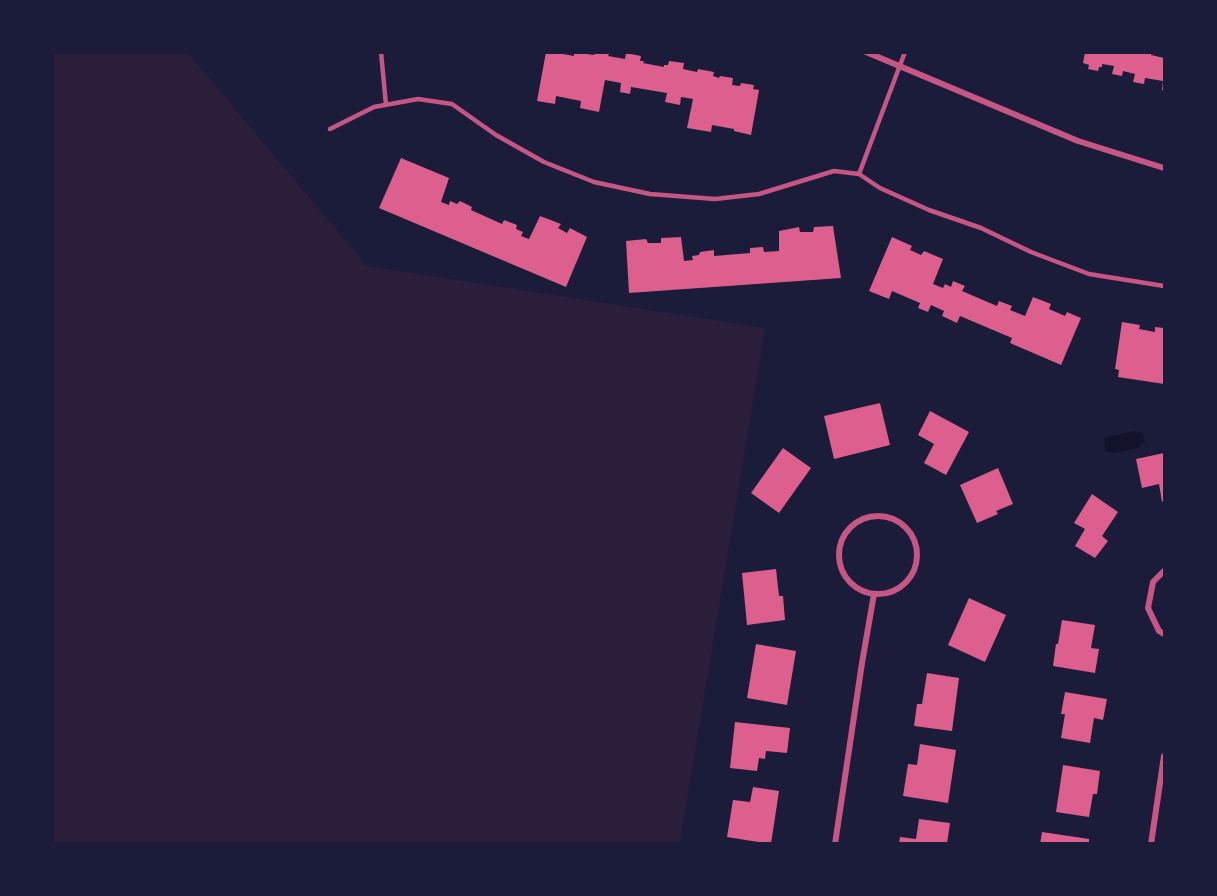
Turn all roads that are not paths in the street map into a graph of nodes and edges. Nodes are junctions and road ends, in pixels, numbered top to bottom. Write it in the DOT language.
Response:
graph roads {
  1 [pos="381,52"];
  2 [pos="866,52"];
  3 [pos="904,52"];
  4 [pos="900,67"];
  5 [pos="386,105"];
  6 [pos="330,129"];
  7 [pos="1164,168"];
  8 [pos="860,174"];
  9 [pos="1164,286"];
  10 [pos="1164,571"];
  11 [pos="874,594"];
  12 [pos="1164,634"];
  13 [pos="1164,756"];
  14 [pos="835,843"];
  15 [pos="1151,843"];
  1 -- 5 [label="lane"];
  2 -- 4 [label="street"];
  3 -- 4 [label="lane"];
  4 -- 7 [label="street"];
  4 -- 8 [label="lane"];
  5 -- 6 [label="lane"];
  5 -- 8 [label="lane"];
  8 -- 9 [label="lane"];
  10 -- 12 [label="street"];
  11 -- 11 [label="street"];
  11 -- 14 [label="street"];
  13 -- 15 [label="street"];
}
